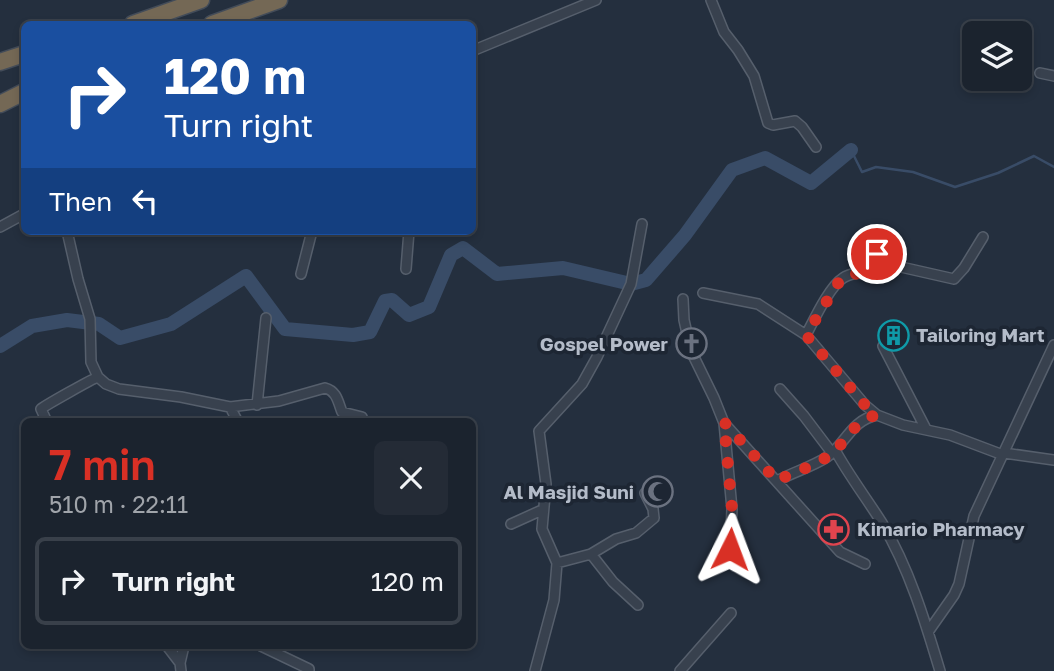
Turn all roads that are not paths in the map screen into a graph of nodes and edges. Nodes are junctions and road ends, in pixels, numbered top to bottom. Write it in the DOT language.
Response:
graph roads {
  1 [pos="201,0"];
  2 [pos="279,0"];
  3 [pos="596,0"];
  4 [pos="711,0"];
  5 [pos="141,21"];
  6 [pos="220,21"];
  7 [pos="476,49"];
  8 [pos="21,55"];
  9 [pos="0,62"];
  10 [pos="1040,73"];
  11 [pos="1054,76"];
  12 [pos="21,94"];
  13 [pos="0,104"];
  14 [pos="816,147"];
  15 [pos="21,216"];
  16 [pos="642,224"];
  17 [pos="0,227"];
  18 [pos="872,230"];
  19 [pos="68,235"];
  20 [pos="311,235"];
  21 [pos="409,235"];
  22 [pos="983,237"];
  23 [pos="874,267"];
  24 [pos="406,269"];
  25 [pos="301,274"];
  26 [pos="703,293"];
  27 [pos="683,299"];
  28 [pos="266,318"];
  29 [pos="806,335"];
  30 [pos="1054,345"];
  31 [pos="883,346"];
  32 [pos="98,377"];
  33 [pos="780,389"];
  34 [pos="257,405"];
  35 [pos="230,407"];
  36 [pos="877,415"];
  37 [pos="362,417"];
  38 [pos="45,418"];
  39 [pos="236,418"];
  40 [pos="724,422"];
  41 [pos="926,429"];
  42 [pos="833,451"];
  43 [pos="1003,454"];
  44 [pos="1054,460"];
  45 [pos="777,481"];
  46 [pos="645,494"];
  47 [pos="542,510"];
  48 [pos="512,524"];
  49 [pos="590,554"];
  50 [pos="557,563"];
  51 [pos="865,564"];
  52 [pos="734,566"];
  53 [pos="638,604"];
  54 [pos="732,613"];
  55 [pos="928,632"];
  56 [pos="169,649"];
  57 [pos="183,649"];
  58 [pos="267,649"];
  59 [pos="180,667"];
  60 [pos="309,671"];
  61 [pos="535,671"];
  62 [pos="680,671"];
  63 [pos="940,671"];
  1 -- 5 [label="highway"];
  2 -- 6 [label="highway"];
  3 -- 7 [label="street"];
  4 -- 14 [label="street"];
  8 -- 9 [label="highway"];
  10 -- 11 [label="street"];
  12 -- 13 [label="highway"];
  15 -- 17 [label="street"];
  16 -- 47 [label="street"];
  18 -- 23 [label="street"];
  19 -- 32 [label="street"];
  20 -- 25 [label="street"];
  21 -- 24 [label="street"];
  22 -- 23 [label="street"];
  23 -- 29 [label="street"];
  26 -- 29 [label="street"];
  27 -- 40 [label="street"];
  28 -- 34 [label="street"];
  29 -- 36 [label="street"];
  30 -- 43 [label="street"];
  31 -- 41 [label="street"];
  32 -- 35 [label="street"];
  32 -- 38 [label="street"];
  33 -- 42 [label="street"];
  34 -- 35 [label="street"];
  34 -- 37 [label="street"];
  35 -- 39 [label="street"];
  36 -- 41 [label="street"];
  36 -- 42 [label="street"];
  40 -- 45 [label="street"];
  40 -- 52 [label="street"];
  41 -- 43 [label="street"];
  42 -- 45 [label="street"];
  42 -- 55 [label="street"];
  43 -- 44 [label="street"];
  43 -- 55 [label="street"];
  45 -- 51 [label="street"];
  46 -- 49 [label="street"];
  47 -- 48 [label="street"];
  47 -- 50 [label="street"];
  49 -- 50 [label="street"];
  49 -- 53 [label="street"];
  50 -- 61 [label="street"];
  54 -- 62 [label="street"];
  55 -- 63 [label="street"];
  56 -- 59 [label="street"];
  57 -- 59 [label="street"];
  58 -- 60 [label="street"];
}
